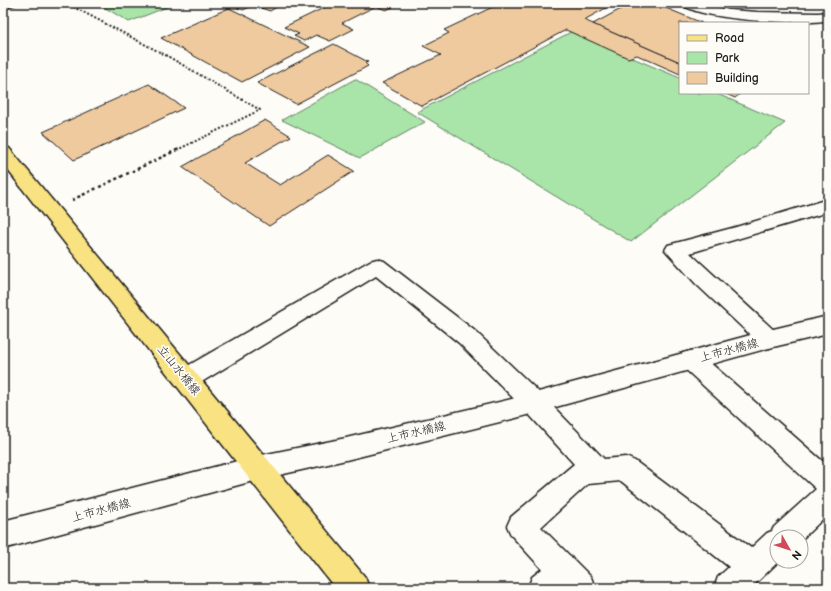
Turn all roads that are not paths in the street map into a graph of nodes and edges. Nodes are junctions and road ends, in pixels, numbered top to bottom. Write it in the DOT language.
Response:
graph roads {
  1 [pos="688,3"];
  2 [pos="828,16"];
  3 [pos="3,152"];
  4 [pos="828,205"];
  5 [pos="828,325"];
  6 [pos="769,339"];
  7 [pos="691,360"];
  8 [pos="186,379"];
  9 [pos="534,403"];
  10 [pos="258,468"];
  11 [pos="598,471"];
  12 [pos="828,482"];
  13 [pos="828,496"];
  14 [pos="793,529"];
  15 [pos="3,535"];
  16 [pos="769,551"];
  17 [pos="752,567"];
  18 [pos="562,582"];
  19 [pos="354,588"];
  20 [pos="729,588"];
  1 -- 2 [label="street"];
  3 -- 8 [label="main road, 立山水橋線"];
  4 -- 6 [label="street"];
  5 -- 6 [label="street, 上市水橋線"];
  6 -- 7 [label="street, 上市水橋線"];
  7 -- 9 [label="street, 上市水橋線"];
  7 -- 12 [label="street"];
  8 -- 9 [label="street"];
  8 -- 10 [label="main road, 立山水橋線"];
  9 -- 10 [label="street, 上市水橋線"];
  9 -- 11 [label="street"];
  10 -- 15 [label="street, 上市水橋線"];
  10 -- 19 [label="main road, 立山水橋線"];
  11 -- 17 [label="street"];
  11 -- 18 [label="street"];
  13 -- 14 [label="street"];
  16 -- 17 [label="street"];
  17 -- 20 [label="street"];
}
